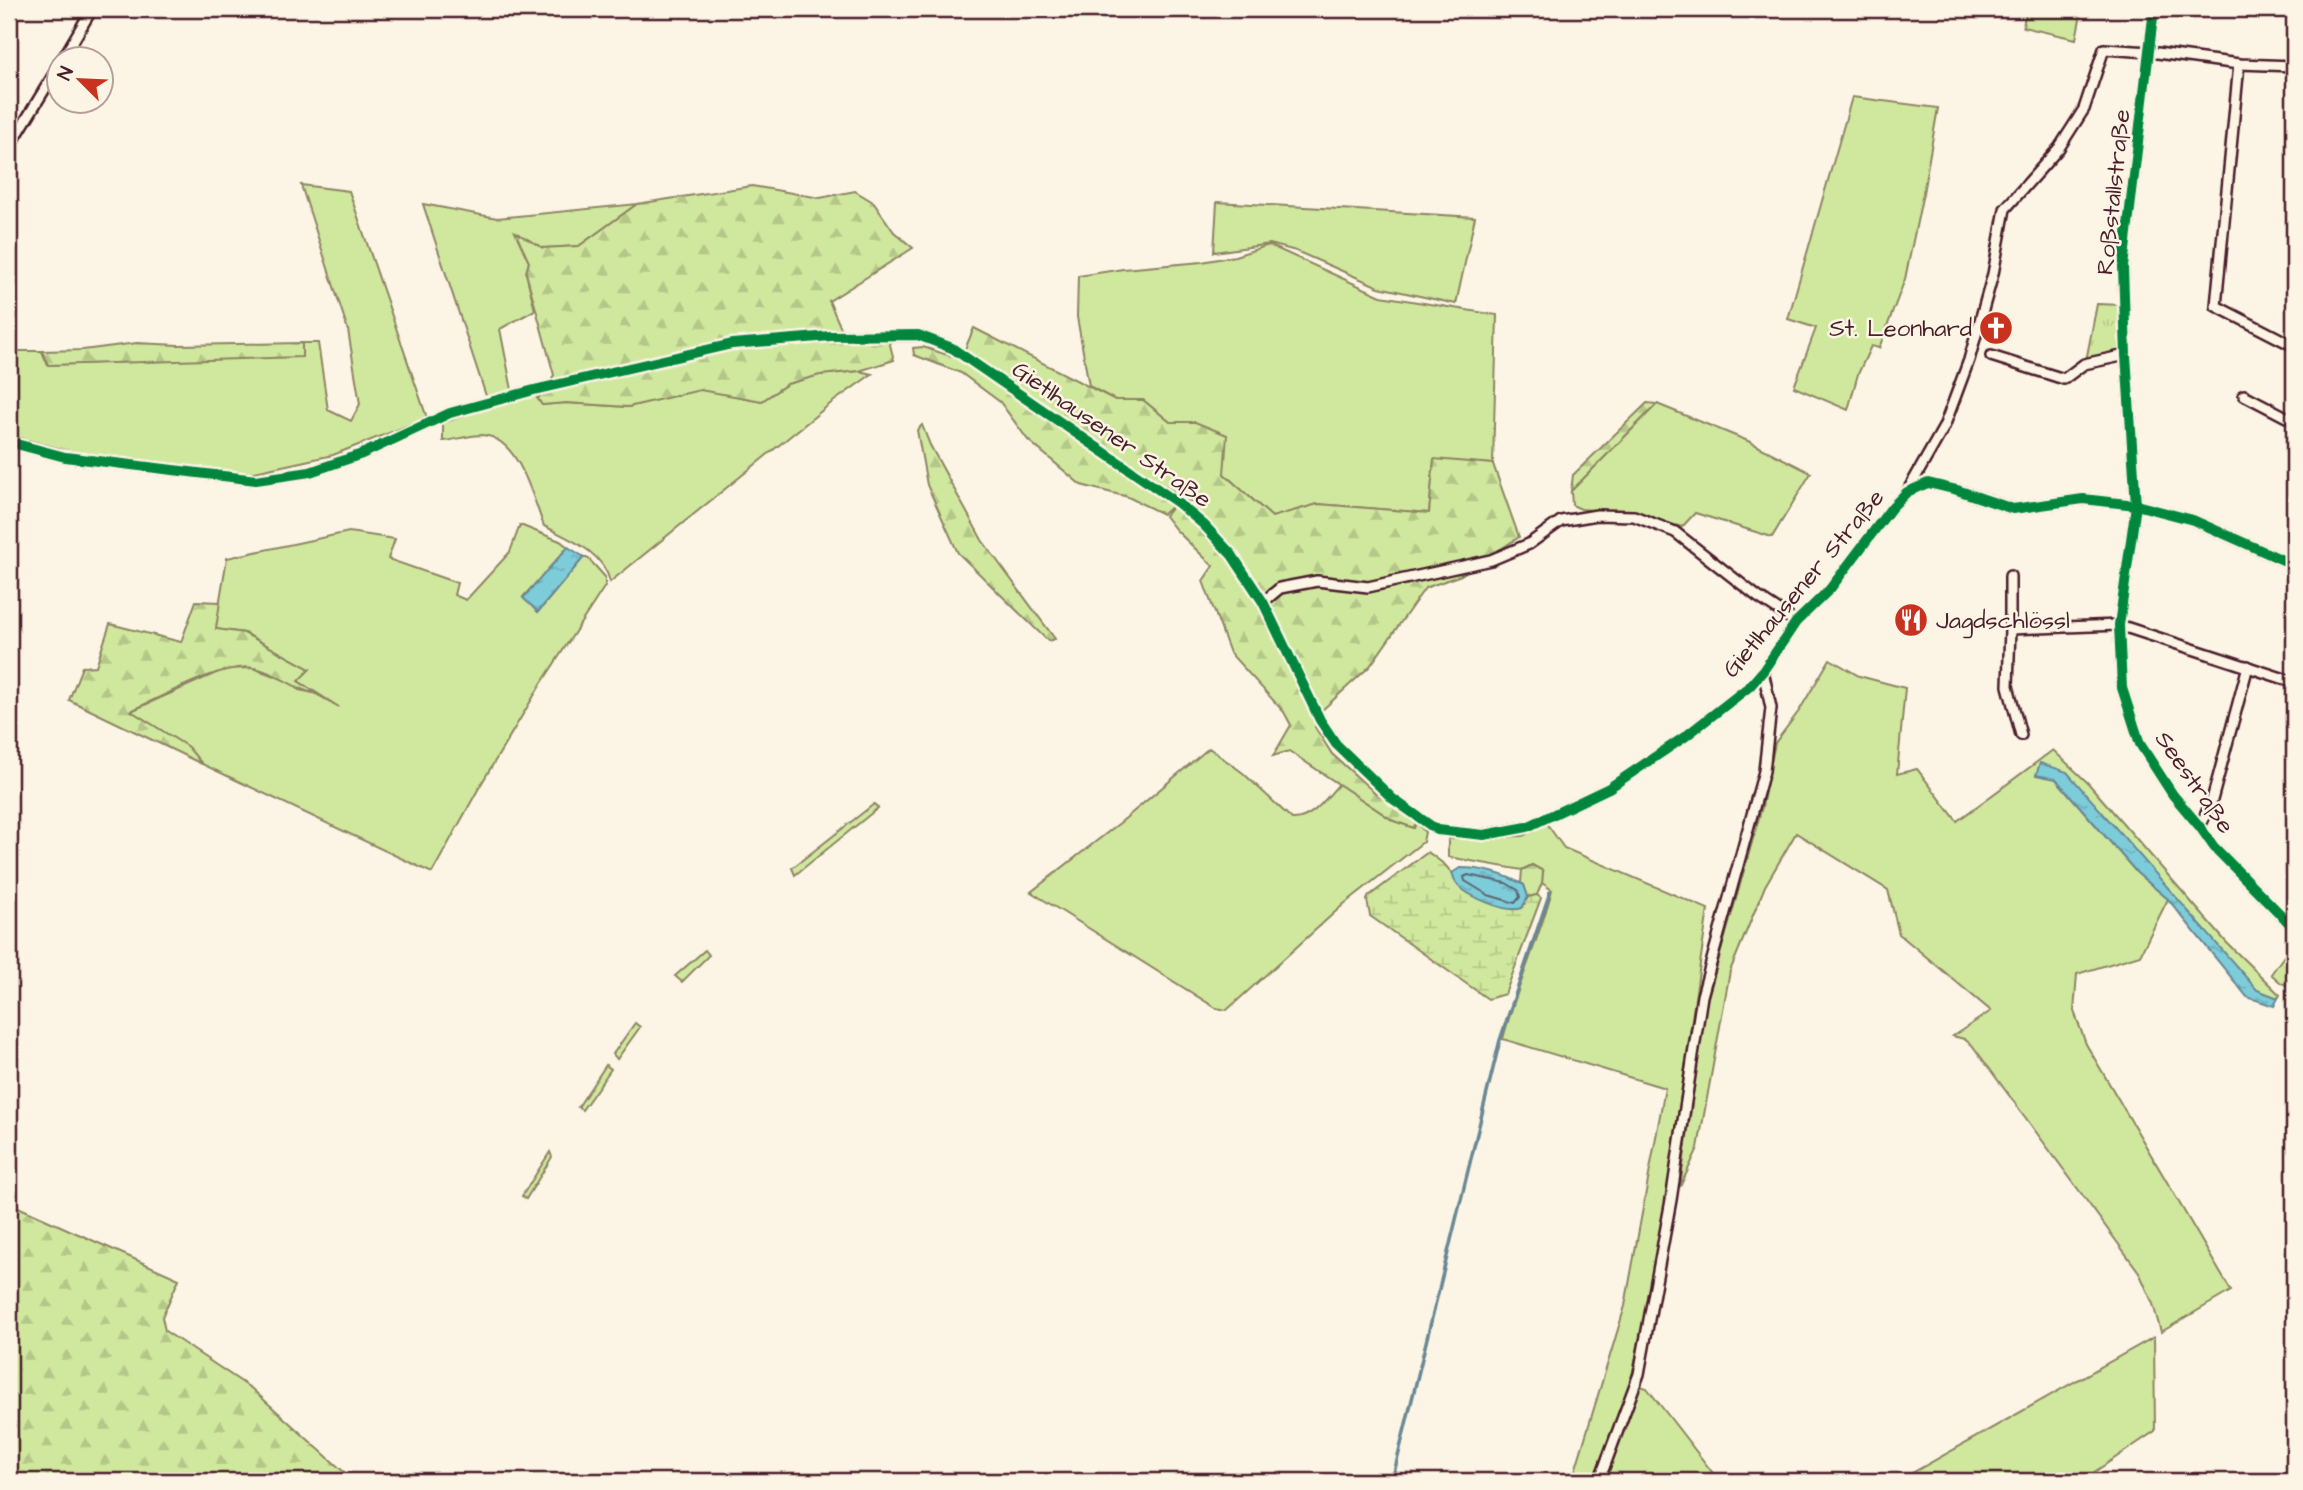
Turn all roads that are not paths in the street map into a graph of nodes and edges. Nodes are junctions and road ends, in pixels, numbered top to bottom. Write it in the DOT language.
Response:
graph roads {
  1 [pos="92,9"];
  2 [pos="2154,9"];
  3 [pos="70,46"];
  4 [pos="2150,52"];
  5 [pos="2239,64"];
  6 [pos="2294,66"];
  7 [pos="46,87"];
  8 [pos="9,145"];
  9 [pos="2294,346"];
  10 [pos="2126,355"];
  11 [pos="1991,356"];
  12 [pos="2244,395"];
  13 [pos="2294,421"];
  14 [pos="9,442"];
  15 [pos="1907,492"];
  16 [pos="2136,505"];
  17 [pos="2294,565"];
  18 [pos="2010,576"];
  19 [pos="1264,602"];
  20 [pos="1796,622"];
  21 [pos="2119,625"];
  22 [pos="2010,629"];
  23 [pos="2248,666"];
  24 [pos="1763,671"];
  25 [pos="2294,682"];
  26 [pos="2021,735"];
  27 [pos="2200,827"];
  28 [pos="2294,905"];
  29 [pos="2290,925"];
  30 [pos="1600,1481"];
  1 -- 3 [label="street"];
  2 -- 4 [label="street, Roßstallstraße"];
  4 -- 5 [label="street"];
  4 -- 10 [label="street, Roßstallstraße"];
  4 -- 15 [label="street"];
  5 -- 6 [label="street"];
  5 -- 9 [label="street"];
  7 -- 8 [label="street"];
  10 -- 11 [label="street"];
  10 -- 16 [label="street, Roßstallstraße"];
  12 -- 13 [label="street"];
  14 -- 19 [label="street, Gietlhausener Straße"];
  15 -- 16 [label="street, Gietlhausener Straße"];
  15 -- 20 [label="street, Gietlhausener Straße"];
  16 -- 17 [label="street, Gietlhausener Straße"];
  16 -- 21 [label="street, Seestraße"];
  18 -- 22 [label="street"];
  19 -- 20 [label="street, Gietlhausener Straße"];
  19 -- 24 [label="street, Gietlhausener Straße"];
  20 -- 24 [label="street, Gietlhausener Straße"];
  21 -- 22 [label="street"];
  21 -- 23 [label="street"];
  21 -- 27 [label="street, Seestraße"];
  22 -- 26 [label="street"];
  23 -- 25 [label="street"];
  23 -- 27 [label="street, Seestraße"];
  24 -- 30 [label="street"];
  27 -- 29 [label="street, Seestraße"];
  28 -- 29 [label="street, Seestraße"];
}
